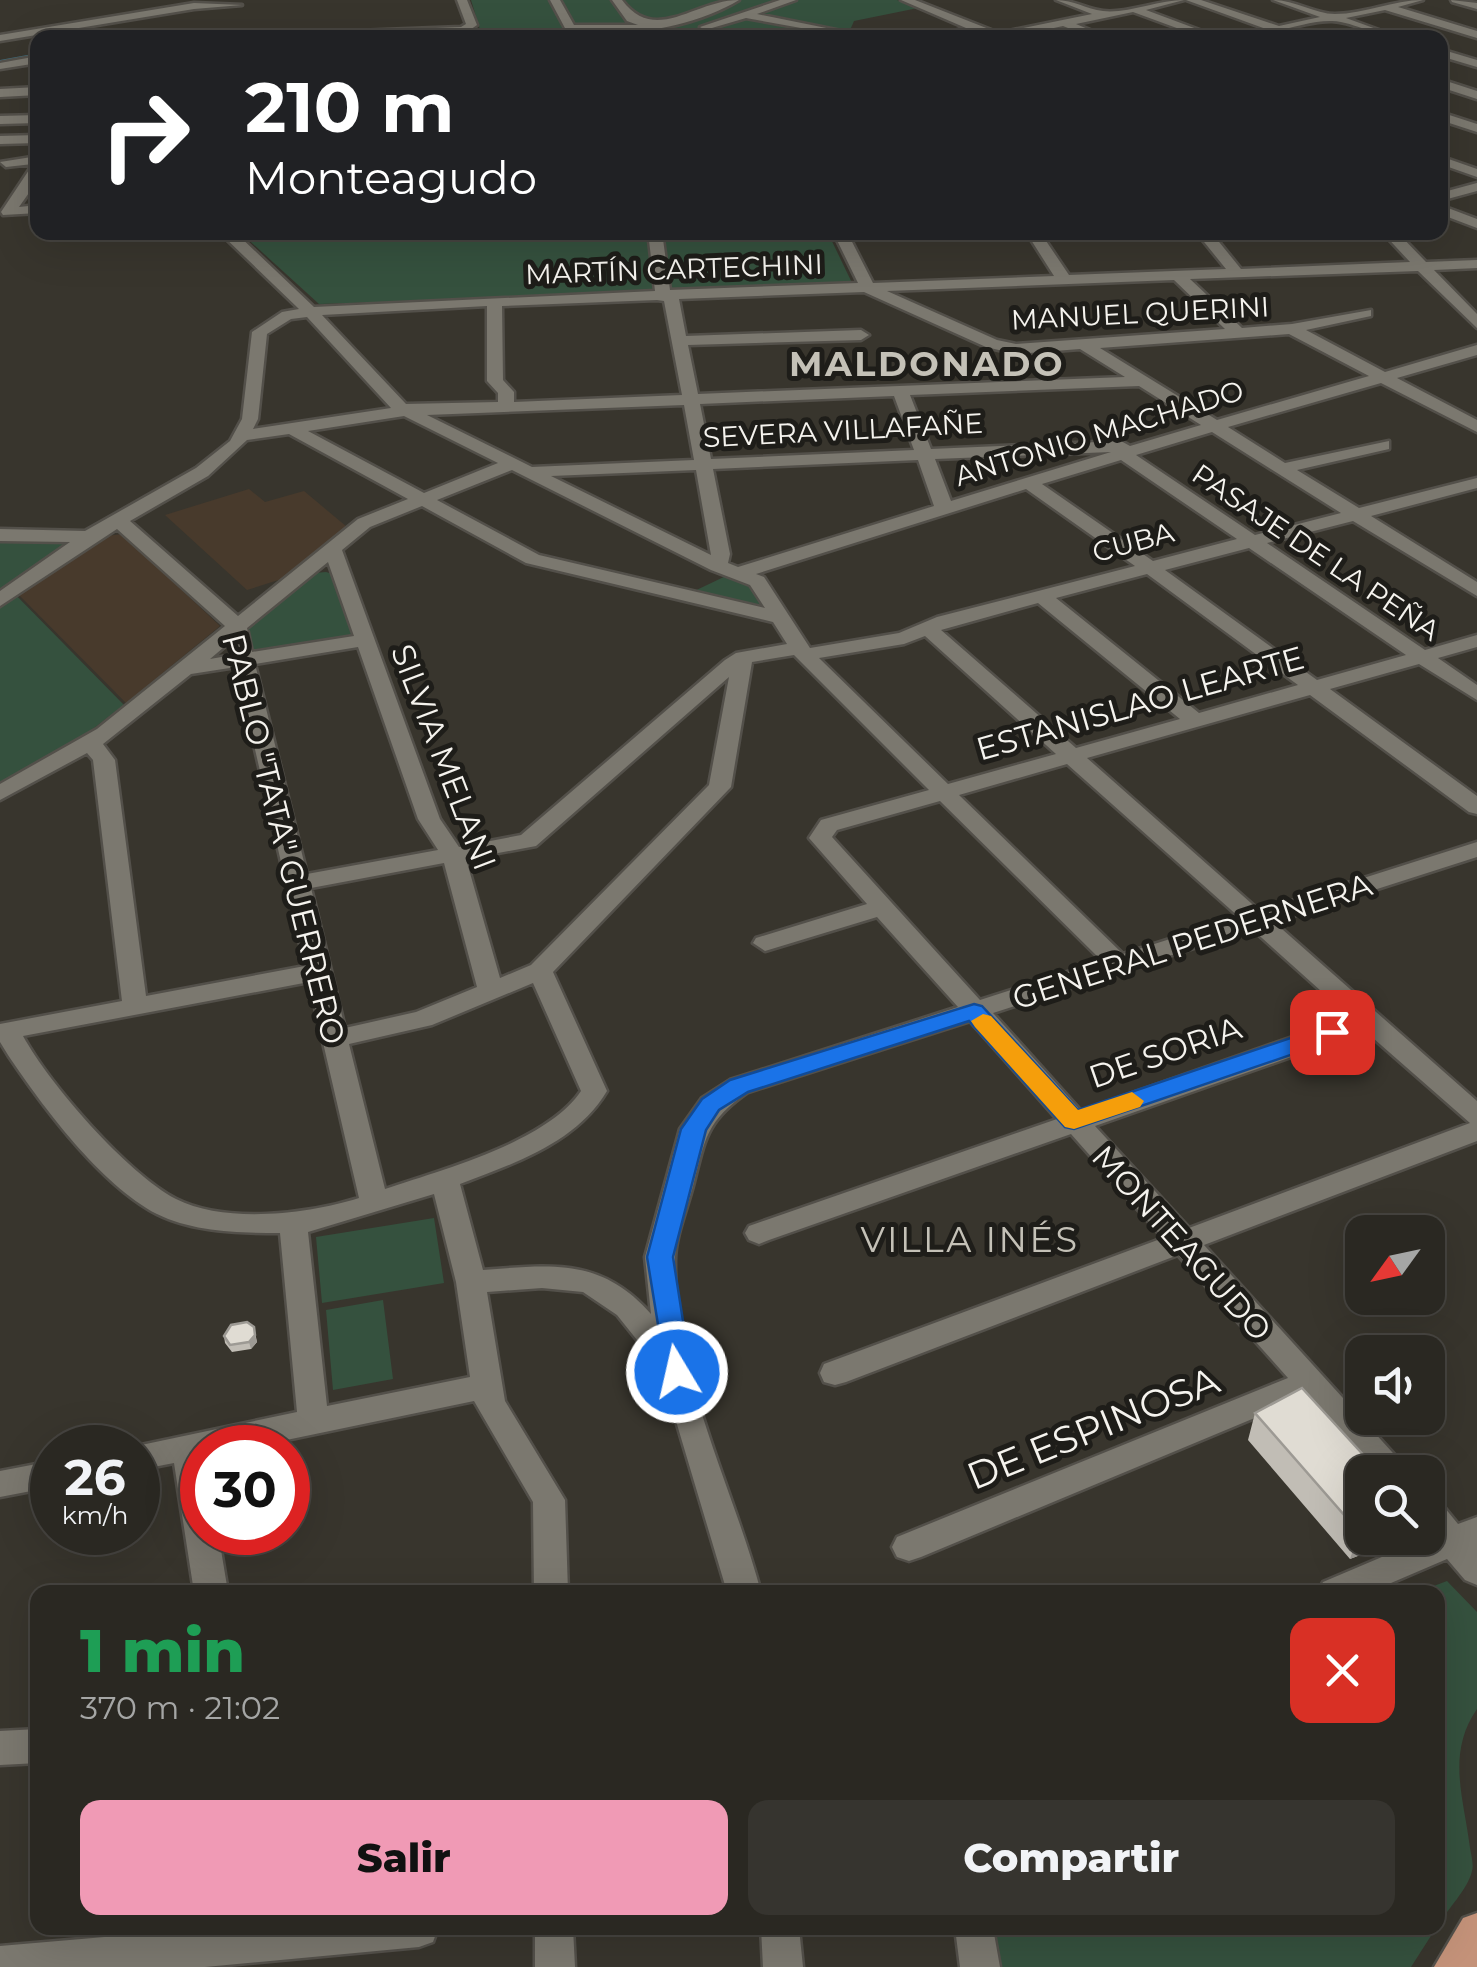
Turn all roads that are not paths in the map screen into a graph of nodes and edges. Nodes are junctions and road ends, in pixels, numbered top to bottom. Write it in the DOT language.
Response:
graph roads {
  1 [pos="462,0"];
  2 [pos="555,0"];
  3 [pos="617,0"];
  4 [pos="734,0"];
  5 [pos="791,0"];
  6 [pos="906,0"];
  7 [pos="948,0"];
  8 [pos="1062,0"];
  9 [pos="1180,0"];
  10 [pos="1191,0"];
  11 [pos="1278,0"];
  12 [pos="1362,0"];
  13 [pos="1418,0"];
  14 [pos="1456,0"];
  15 [pos="680,2"];
  16 [pos="241,3"];
  17 [pos="920,5"];
  18 [pos="1477,6"];
  19 [pos="1384,7"];
  20 [pos="1134,9"];
  21 [pos="702,10"];
  22 [pos="745,15"];
  23 [pos="1104,15"];
  24 [pos="1332,18"];
  25 [pos="90,23"];
  26 [pos="1064,23"];
  27 [pos="652,27"];
  28 [pos="570,28"];
  29 [pos="980,28"];
  30 [pos="1278,29"];
  31 [pos="48,30"];
  32 [pos="101,30"];
  33 [pos="203,30"];
  34 [pos="463,30"];
  35 [pos="584,30"];
  36 [pos="635,30"];
  37 [pos="696,30"];
  38 [pos="829,30"];
  39 [pos="971,30"];
  40 [pos="985,30"];
  41 [pos="1032,30"];
  42 [pos="1083,30"];
  43 [pos="1193,30"];
  44 [pos="1273,30"];
  45 [pos="1281,30"];
  46 [pos="1370,30"];
  47 [pos="30,33"];
  48 [pos="1477,35"];
  49 [pos="0,38"];
  50 [pos="1477,43"];
  51 [pos="1448,50"];
  52 [pos="1448,55"];
  53 [pos="30,58"];
  54 [pos="0,63"];
  55 [pos="1477,64"];
  56 [pos="1448,86"];
  57 [pos="30,92"];
  58 [pos="1,94"];
  59 [pos="1477,96"];
  60 [pos="1477,113"];
  61 [pos="1448,118"];
  62 [pos="30,119"];
  63 [pos="0,120"];
  64 [pos="1448,120"];
  65 [pos="1477,128"];
  66 [pos="30,139"];
  67 [pos="0,140"];
  68 [pos="6,163"];
  69 [pos="30,163"];
  70 [pos="1448,163"];
  71 [pos="1477,173"];
  72 [pos="1477,187"];
  73 [pos="30,188"];
  74 [pos="1448,194"];
  75 [pos="30,209"];
  76 [pos="1448,212"];
  77 [pos="1477,224"];
  78 [pos="235,240"];
  79 [pos="656,240"];
  80 [pos="844,240"];
  81 [pos="1038,240"];
  82 [pos="1210,240"];
  83 [pos="1397,240"];
  84 [pos="1477,264"];
  85 [pos="1423,266"];
  86 [pos="1237,272"];
  87 [pos="1176,275"];
  88 [pos="1064,280"];
  89 [pos="868,288"];
  90 [pos="667,297"];
  91 [pos="494,303"];
  92 [pos="309,310"];
  93 [pos="1366,312"];
  94 [pos="1477,323"];
  95 [pos="1292,329"];
  96 [pos="1238,333"];
  97 [pos="861,335"];
  98 [pos="680,341"];
  99 [pos="1083,344"];
  100 [pos="1477,350"];
  101 [pos="1384,378"];
  102 [pos="1142,381"];
  103 [pos="901,392"];
  104 [pos="691,400"];
  105 [pos="506,408"];
  106 [pos="405,412"];
  107 [pos="1216,426"];
  108 [pos="1477,428"];
  109 [pos="292,429"];
  110 [pos="244,436"];
  111 [pos="1160,442"];
  112 [pos="1383,445"];
  113 [pos="924,454"];
  114 [pos="1124,456"];
  115 [pos="702,464"];
  116 [pos="520,468"];
  117 [pos="1284,468"];
  118 [pos="1028,483"];
  119 [pos="1477,483"];
  120 [pos="420,499"];
  121 [pos="944,508"];
  122 [pos="1354,514"];
  123 [pos="118,520"];
  124 [pos="0,534"];
  125 [pos="89,537"];
  126 [pos="1250,540"];
  127 [pos="332,548"];
  128 [pos="1148,566"];
  129 [pos="728,570"];
  130 [pos="1477,590"];
  131 [pos="1040,594"];
  132 [pos="677,596"];
  133 [pos="0,600"];
  134 [pos="780,618"];
  135 [pos="236,625"];
  136 [pos="927,628"];
  137 [pos="365,640"];
  138 [pos="1477,641"];
  139 [pos="802,652"];
  140 [pos="743,657"];
  141 [pos="1422,657"];
  142 [pos="244,659"];
  143 [pos="183,669"];
  144 [pos="1314,688"];
  145 [pos="1477,694"];
  146 [pos="1196,721"];
  147 [pos="91,743"];
  148 [pos="1072,756"];
  149 [pos="946,792"];
  150 [pos="0,793"];
  151 [pos="1477,807"];
  152 [pos="821,831"];
  153 [pos="1477,849"];
  154 [pos="453,855"];
  155 [pos="297,883"];
  156 [pos="880,908"];
  157 [pos="1256,920"];
  158 [pos="765,943"];
  159 [pos="1119,964"];
  160 [pos="540,971"];
  161 [pos="318,972"];
  162 [pos="491,991"];
  163 [pos="136,1006"];
  164 [pos="974,1011"];
  165 [pos="1369,1020"];
  166 [pos="4,1031"];
  167 [pos="334,1039"];
  168 [pos="1477,1116"];
  169 [pos="1074,1120"];
  170 [pos="1477,1130"];
  171 [pos="444,1178"];
  172 [pos="374,1203"];
  173 [pos="293,1225"];
  174 [pos="760,1233"];
  175 [pos="1182,1243"];
  176 [pos="471,1282"];
  177 [pos="677,1372"];
  178 [pos="836,1373"];
  179 [pos="1308,1382"];
  180 [pos="486,1386"];
  181 [pos="313,1420"];
  182 [pos="289,1425"];
  183 [pos="1375,1455"];
  184 [pos="30,1478"];
  185 [pos="0,1484"];
  186 [pos="1466,1536"];
  187 [pos="909,1547"];
  188 [pos="204,1555"];
  189 [pos="1477,1570"];
  190 [pos="209,1585"];
  191 [pos="552,1585"];
  192 [pos="742,1585"];
  193 [pos="1351,1585"];
  194 [pos="30,1746"];
  195 [pos="0,1748"];
  196 [pos="1477,1932"];
  197 [pos="335,1935"];
  198 [pos="554,1935"];
  199 [pos="781,1935"];
  200 [pos="975,1935"];
  201 [pos="179,1948"];
  202 [pos="0,1966"];
  203 [pos="555,1967"];
  204 [pos="783,1967"];
  205 [pos="980,1967"];
  206 [pos="1454,1967"];
  1 -- 34 [label="street"];
  2 -- 28 [label="street"];
  3 -- 27 [label="street"];
  4 -- 21 [label="street"];
  5 -- 22 [label="street"];
  6 -- 17 [label="street"];
  7 -- 17 [label="street"];
  8 -- 23 [label="street"];
  9 -- 20 [label="street"];
  10 -- 30 [label="street"];
  11 -- 24 [label="street"];
  12 -- 19 [label="street"];
  13 -- 19 [label="street"];
  14 -- 18 [label="street"];
  15 -- 21 [label="street"];
  16 -- 25 [label="street"];
  16 -- 33 [label="street"];
  17 -- 29 [label="street"];
  19 -- 24 [label="street"];
  19 -- 48 [label="street"];
  20 -- 23 [label="street"];
  20 -- 43 [label="street"];
  21 -- 27 [label="street"];
  22 -- 37 [label="street"];
  22 -- 38 [label="street"];
  23 -- 26 [label="street"];
  24 -- 30 [label="street"];
  24 -- 46 [label="street"];
  25 -- 31 [label="street"];
  25 -- 32 [label="street"];
  26 -- 41 [label="street"];
  26 -- 42 [label="street"];
  27 -- 36 [label="street"];
  28 -- 35 [label="street"];
  29 -- 39 [label="street"];
  29 -- 40 [label="street"];
  30 -- 44 [label="street"];
  30 -- 45 [label="street"];
  47 -- 49 [label="street"];
  50 -- 51 [label="street"];
  52 -- 55 [label="street"];
  53 -- 54 [label="street"];
  56 -- 59 [label="street"];
  57 -- 58 [label="street"];
  60 -- 61 [label="street"];
  62 -- 63 [label="street"];
  64 -- 65 [label="street"];
  66 -- 67 [label="street"];
  68 -- 69 [label="street"];
  70 -- 71 [label="street"];
  72 -- 74 [label="street"];
  73 -- 75 [label="street"];
  76 -- 77 [label="street"];
  78 -- 92 [label="street"];
  79 -- 90 [label="street"];
  80 -- 89 [label="street"];
  81 -- 88 [label="street"];
  82 -- 86 [label="street"];
  83 -- 85 [label="street"];
  84 -- 85 [label="street, MARTÍN CARTECHINI"];
  85 -- 86 [label="street, MARTÍN CARTECHINI"];
  85 -- 94 [label="street"];
  86 -- 87 [label="street, MARTÍN CARTECHINI"];
  87 -- 88 [label="street, MARTÍN CARTECHINI"];
  87 -- 96 [label="street"];
  88 -- 89 [label="street, MARTÍN CARTECHINI"];
  89 -- 90 [label="street, MARTÍN CARTECHINI"];
  89 -- 99 [label="street, MANUEL QUERINI"];
  90 -- 91 [label="street, MARTÍN CARTECHINI"];
  90 -- 98 [label="street"];
  91 -- 92 [label="street, MARTÍN CARTECHINI"];
  91 -- 105 [label="street"];
  92 -- 106 [label="street"];
  92 -- 110 [label="street, MARTÍN CARTECHINI"];
  93 -- 95 [label="street, MANUEL QUERINI"];
  95 -- 96 [label="street, MANUEL QUERINI"];
  95 -- 101 [label="street"];
  96 -- 99 [label="street, MANUEL QUERINI"];
  97 -- 98 [label="street"];
  98 -- 104 [label="street"];
  99 -- 102 [label="street"];
  100 -- 101 [label="street, ANTONIO MACHADO"];
  101 -- 107 [label="street, ANTONIO MACHADO"];
  101 -- 108 [label="street"];
  102 -- 103 [label="street"];
  102 -- 107 [label="street"];
  103 -- 104 [label="street"];
  103 -- 113 [label="street"];
  104 -- 105 [label="street"];
  104 -- 115 [label="street"];
  105 -- 106 [label="street"];
  106 -- 109 [label="street"];
  106 -- 116 [label="street"];
  107 -- 111 [label="street, ANTONIO MACHADO"];
  107 -- 117 [label="street"];
  109 -- 110 [label="street"];
  109 -- 120 [label="street"];
  110 -- 123 [label="street"];
  111 -- 113 [label="street, SEVERA VILLAFAÑE"];
  111 -- 114 [label="street, ANTONIO MACHADO"];
  112 -- 117 [label="street"];
  113 -- 115 [label="street, SEVERA VILLAFAÑE"];
  113 -- 121 [label="street"];
  114 -- 118 [label="street, ANTONIO MACHADO"];
  114 -- 126 [label="street, PASAJE DE LA PEÑA"];
  115 -- 116 [label="street, SEVERA VILLAFAÑE"];
  115 -- 129 [label="street"];
  116 -- 120 [label="street"];
  116 -- 129 [label="street"];
  117 -- 122 [label="street"];
  118 -- 121 [label="street, ANTONIO MACHADO"];
  118 -- 128 [label="street"];
  119 -- 122 [label="street, CUBA"];
  120 -- 127 [label="street"];
  120 -- 132 [label="street"];
  121 -- 129 [label="street, ANTONIO MACHADO"];
  122 -- 126 [label="street, CUBA"];
  122 -- 130 [label="street"];
  123 -- 125 [label="street"];
  123 -- 135 [label="street, PABLO \"TATA\" GUERRERO"];
  124 -- 125 [label="street"];
  125 -- 133 [label="street"];
  126 -- 128 [label="street, CUBA"];
  126 -- 141 [label="street, PASAJE DE LA PEÑA"];
  127 -- 135 [label="street"];
  127 -- 137 [label="street, SILVIA MELANI"];
  128 -- 131 [label="street, CUBA"];
  128 -- 144 [label="street"];
  129 -- 132 [label="street, ANTONIO MACHADO"];
  129 -- 134 [label="street"];
  131 -- 136 [label="street, CUBA"];
  131 -- 146 [label="street"];
  132 -- 134 [label="street"];
  134 -- 139 [label="street"];
  135 -- 142 [label="street, PABLO \"TATA\" GUERRERO"];
  135 -- 143 [label="street"];
  136 -- 139 [label="street, CUBA"];
  136 -- 148 [label="street"];
  137 -- 142 [label="street"];
  137 -- 154 [label="street, SILVIA MELANI"];
  138 -- 141 [label="street, ESTANISLAO LEARTE"];
  139 -- 140 [label="street, CUBA"];
  139 -- 149 [label="street"];
  140 -- 154 [label="street"];
  140 -- 160 [label="street"];
  141 -- 144 [label="street, ESTANISLAO LEARTE"];
  141 -- 145 [label="street, PASAJE DE LA PEÑA"];
  142 -- 143 [label="street"];
  142 -- 155 [label="street, PABLO \"TATA\" GUERRERO"];
  143 -- 147 [label="street"];
  144 -- 146 [label="street, ESTANISLAO LEARTE"];
  144 -- 151 [label="street"];
  146 -- 148 [label="street, ESTANISLAO LEARTE"];
  147 -- 150 [label="street"];
  147 -- 163 [label="street"];
  148 -- 149 [label="street, ESTANISLAO LEARTE"];
  148 -- 157 [label="street"];
  149 -- 152 [label="street, ESTANISLAO LEARTE"];
  149 -- 159 [label="street"];
  152 -- 156 [label="street, MONTEAGUDO"];
  153 -- 157 [label="street, GENERAL PEDERNERA"];
  154 -- 155 [label="street"];
  154 -- 162 [label="street, SILVIA MELANI"];
  155 -- 161 [label="street, PABLO \"TATA\" GUERRERO"];
  156 -- 158 [label="street"];
  156 -- 164 [label="street, MONTEAGUDO"];
  157 -- 159 [label="street, GENERAL PEDERNERA"];
  157 -- 165 [label="street"];
  159 -- 164 [label="street, GENERAL PEDERNERA"];
  160 -- 162 [label="street"];
  160 -- 171 [label="street"];
  161 -- 163 [label="street"];
  161 -- 167 [label="street, PABLO \"TATA\" GUERRERO"];
  162 -- 167 [label="street"];
  163 -- 166 [label="street"];
  164 -- 169 [label="street, MONTEAGUDO"];
  164 -- 177 [label="street, GENERAL PEDERNERA"];
  165 -- 168 [label="street"];
  165 -- 169 [label="street, DE SORIA"];
  166 -- 173 [label="street"];
  167 -- 172 [label="street, PABLO \"TATA\" GUERRERO"];
  169 -- 174 [label="street, DE SORIA"];
  169 -- 175 [label="street, MONTEAGUDO"];
  170 -- 175 [label="street"];
  171 -- 172 [label="street"];
  171 -- 176 [label="street"];
  172 -- 173 [label="street"];
  173 -- 181 [label="street"];
  175 -- 178 [label="street"];
  175 -- 179 [label="street, MONTEAGUDO"];
  176 -- 177 [label="street"];
  176 -- 180 [label="street"];
  177 -- 192 [label="street, GENERAL PEDERNERA"];
  179 -- 183 [label="street, MONTEAGUDO"];
  179 -- 187 [label="street, DE ESPINOSA"];
  180 -- 181 [label="street"];
  180 -- 191 [label="street"];
  181 -- 182 [label="street"];
  184 -- 185 [label="street"];
  186 -- 189 [label="street"];
  186 -- 193 [label="street"];
  188 -- 190 [label="street"];
  194 -- 195 [label="street"];
  196 -- 206 [label="main road"];
  197 -- 201 [label="street"];
  198 -- 203 [label="street"];
  199 -- 204 [label="street"];
  200 -- 205 [label="street"];
  201 -- 202 [label="street"];
}
